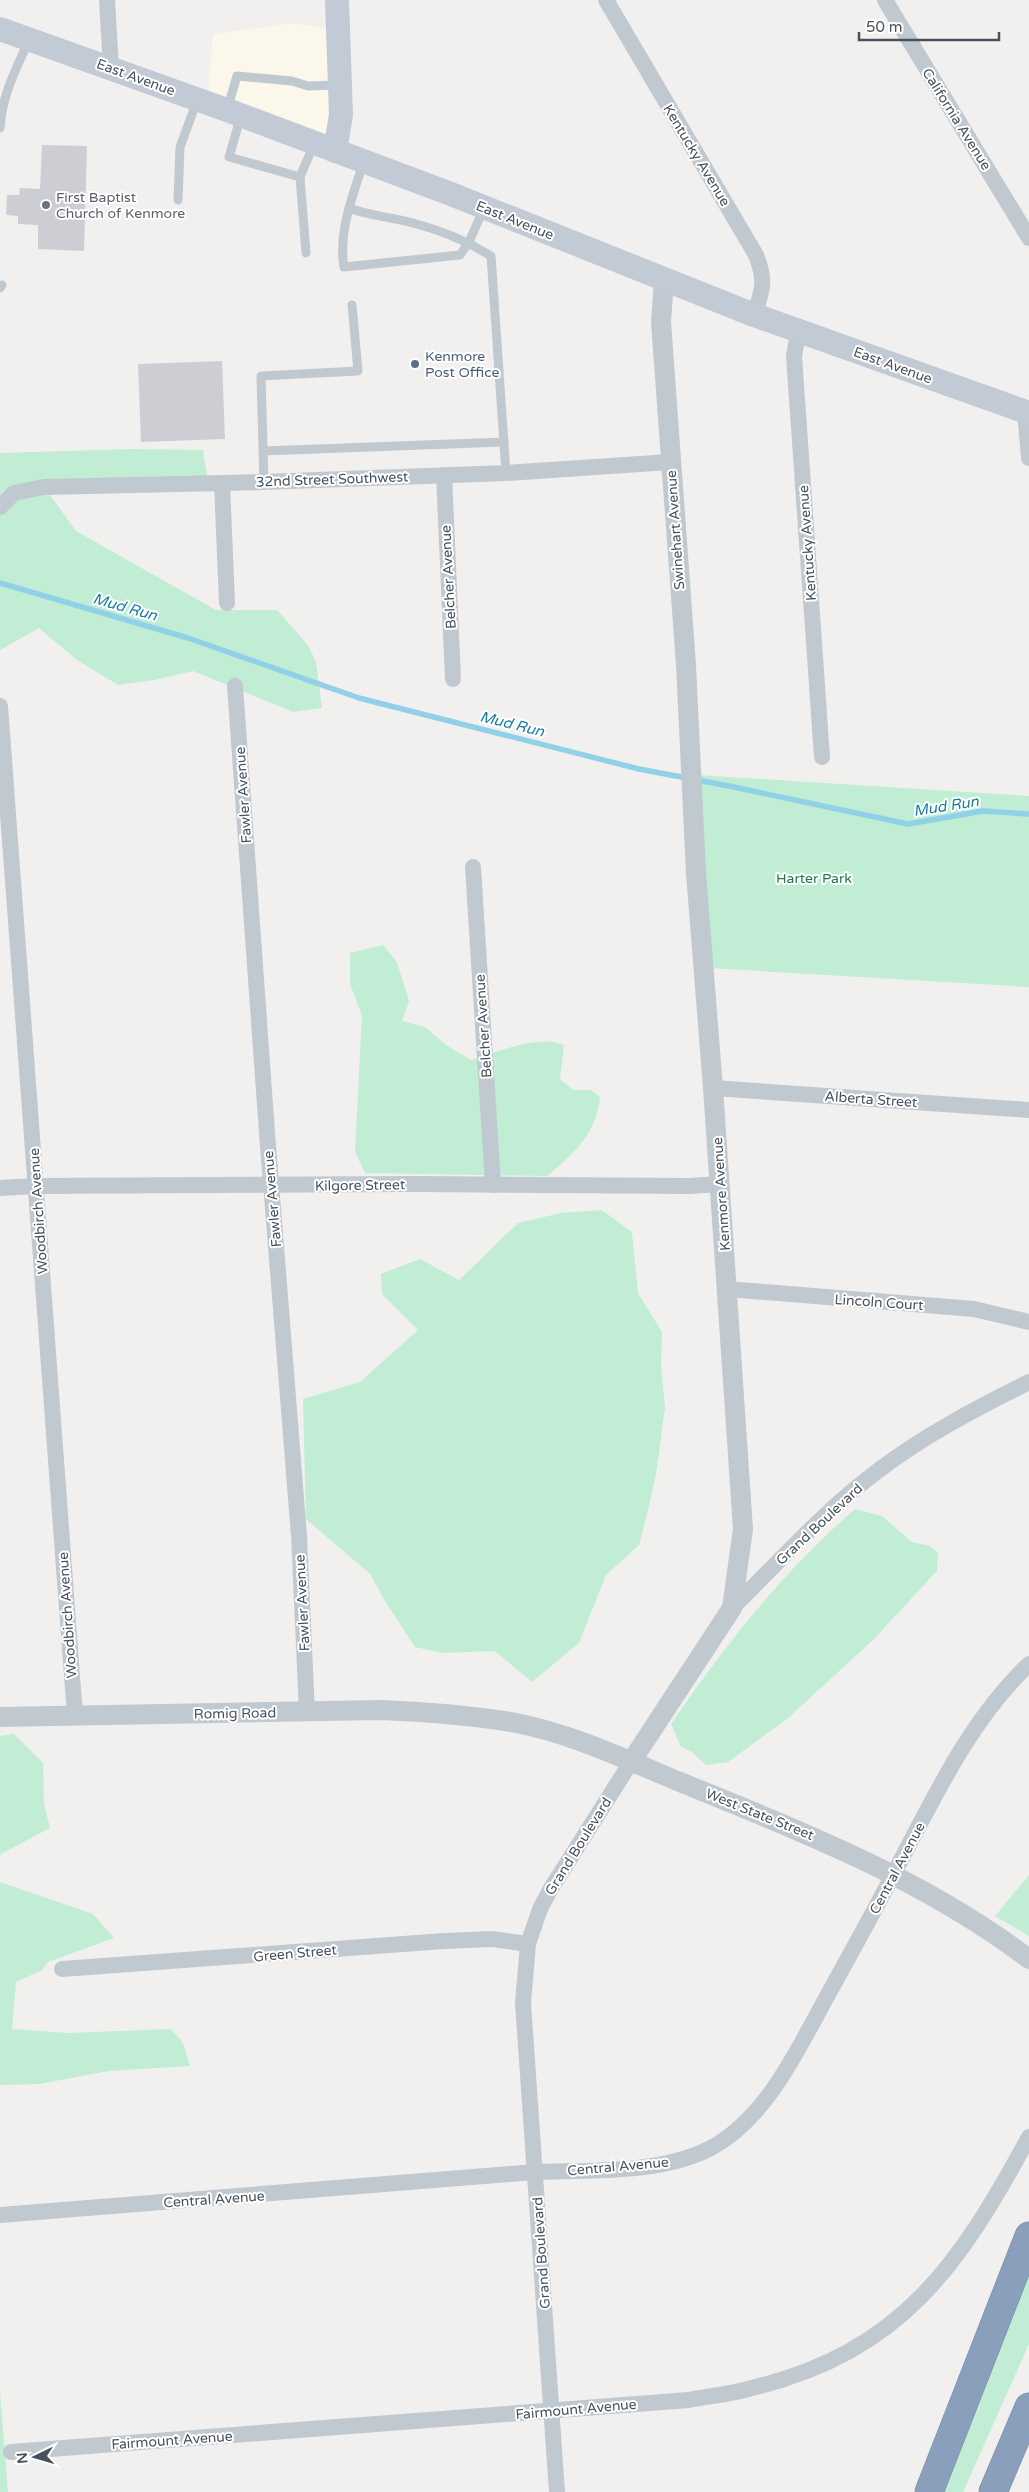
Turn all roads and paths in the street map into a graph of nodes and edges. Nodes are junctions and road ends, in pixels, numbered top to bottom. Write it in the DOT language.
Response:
graph roads {
  1 [pos="107,0"];
  2 [pos="337,0"];
  3 [pos="885,0"];
  4 [pos="609,1"];
  5 [pos="0,29"];
  6 [pos="29,39"];
  7 [pos="111,68"];
  8 [pos="340,85"];
  9 [pos="197,100"];
  10 [pos="234,113"];
  11 [pos="0,128"];
  12 [pos="324,147"];
  13 [pos="364,161"];
  14 [pos="300,177"];
  15 [pos="178,200"];
  16 [pos="349,208"];
  17 [pos="484,208"];
  18 [pos="1029,238"];
  19 [pos="469,242"];
  20 [pos="306,253"];
  21 [pos="664,280"];
  22 [pos="352,305"];
  23 [pos="754,315"];
  24 [pos="802,332"];
  25 [pos="1027,413"];
  26 [pos="504,442"];
  27 [pos="263,451"];
  28 [pos="1029,458"];
  29 [pos="670,462"];
  30 [pos="506,473"];
  31 [pos="444,475"];
  32 [pos="264,482"];
  33 [pos="222,483"];
  34 [pos="0,506"];
  35 [pos="227,603"];
  36 [pos="453,679"];
  37 [pos="235,686"];
  38 [pos="0,706"];
  39 [pos="822,757"];
  40 [pos="690,773"];
  41 [pos="473,868"];
  42 [pos="713,1088"];
  43 [pos="1029,1110"];
  44 [pos="720,1184"];
  45 [pos="272,1185"];
  46 [pos="493,1185"];
  47 [pos="36,1186"];
  48 [pos="0,1188"];
  49 [pos="727,1290"];
  50 [pos="1029,1322"];
  51 [pos="1029,1382"];
  52 [pos="732,1608"];
  53 [pos="1029,1664"];
  54 [pos="307,1712"];
  55 [pos="75,1716"];
  56 [pos="471,1716"];
  57 [pos="0,1717"];
  58 [pos="631,1762"];
  59 [pos="894,1874"];
  60 [pos="528,1944"];
  61 [pos="1029,1958"];
  62 [pos="62,1969"];
  63 [pos="1029,2137"];
  64 [pos="535,2172"];
  65 [pos="0,2215"];
  66 [pos="1029,2236"];
  67 [pos="1029,2406"];
  68 [pos="552,2412"];
  69 [pos="11,2452"];
  70 [pos="557,2492"];
  71 [pos="929,2492"];
  72 [pos="993,2492"];
  1 -- 7 [label="street"];
  2 -- 8 [label="main road"];
  3 -- 18 [label="street, California Avenue"];
  4 -- 23 [label="street, Kentucky Avenue"];
  5 -- 6 [label="main road, East Avenue"];
  6 -- 7 [label="main road, East Avenue"];
  6 -- 11 [label="lane"];
  7 -- 9 [label="main road, East Avenue"];
  8 -- 10 [label="lane"];
  8 -- 12 [label="main road"];
  9 -- 10 [label="main road, East Avenue"];
  9 -- 15 [label="lane"];
  10 -- 12 [label="main road, East Avenue"];
  10 -- 14 [label="lane"];
  12 -- 13 [label="main road, East Avenue"];
  12 -- 14 [label="lane"];
  13 -- 16 [label="lane"];
  13 -- 17 [label="main road, East Avenue"];
  14 -- 20 [label="lane"];
  16 -- 19 [label="lane"];
  16 -- 19 [label="lane"];
  17 -- 19 [label="lane"];
  17 -- 21 [label="main road, East Avenue"];
  19 -- 26 [label="lane"];
  21 -- 23 [label="main road, East Avenue"];
  21 -- 29 [label="street, Swinehart Avenue"];
  22 -- 27 [label="lane"];
  23 -- 24 [label="main road, East Avenue"];
  24 -- 25 [label="main road, East Avenue"];
  24 -- 39 [label="street, Kentucky Avenue"];
  25 -- 28 [label="street"];
  26 -- 27 [label="lane"];
  26 -- 30 [label="lane"];
  27 -- 32 [label="lane"];
  29 -- 30 [label="street, 32nd Street Southwest"];
  29 -- 40 [label="street, Swinehart Avenue"];
  30 -- 31 [label="street, 32nd Street Southwest"];
  31 -- 32 [label="street, 32nd Street Southwest"];
  31 -- 36 [label="street, Belcher Avenue"];
  32 -- 33 [label="street, 32nd Street Southwest"];
  33 -- 34 [label="street, 32nd Street Southwest"];
  33 -- 35 [label="street"];
  37 -- 45 [label="street, Fawler Avenue"];
  38 -- 47 [label="street, Woodbirch Avenue"];
  40 -- 42 [label="street, Kenmore Avenue"];
  41 -- 46 [label="street, Belcher Avenue"];
  42 -- 43 [label="street, Alberta Street"];
  42 -- 44 [label="street, Kenmore Avenue"];
  44 -- 46 [label="street, Kilgore Street"];
  44 -- 49 [label="street, Kenmore Avenue"];
  45 -- 46 [label="street, Kilgore Street"];
  45 -- 47 [label="street, Kilgore Street"];
  45 -- 54 [label="street, Fawler Avenue"];
  47 -- 48 [label="street, Kilgore Street"];
  47 -- 55 [label="street, Woodbirch Avenue"];
  49 -- 50 [label="street, Lincoln Court"];
  49 -- 52 [label="street, Kenmore Avenue"];
  51 -- 52 [label="street, Grand Boulevard"];
  52 -- 58 [label="street, Grand Boulevard"];
  53 -- 59 [label="street, Central Avenue"];
  54 -- 55 [label="street, Romig Road"];
  54 -- 56 [label="street, Romig Road"];
  55 -- 57 [label="street, Romig Road"];
  56 -- 58 [label="street, West State Street"];
  58 -- 59 [label="street, West State Street"];
  58 -- 60 [label="street, Grand Boulevard"];
  59 -- 61 [label="street, West State Street"];
  59 -- 64 [label="street, Central Avenue"];
  60 -- 62 [label="street, Green Street"];
  60 -- 64 [label="street, Grand Boulevard"];
  63 -- 68 [label="street, Fairmount Avenue"];
  64 -- 65 [label="street, Central Avenue"];
  64 -- 68 [label="street, Grand Boulevard"];
  66 -- 71 [label="highway"];
  67 -- 72 [label="highway"];
  68 -- 69 [label="street, Fairmount Avenue"];
  68 -- 70 [label="street, Grand Boulevard"];
}
